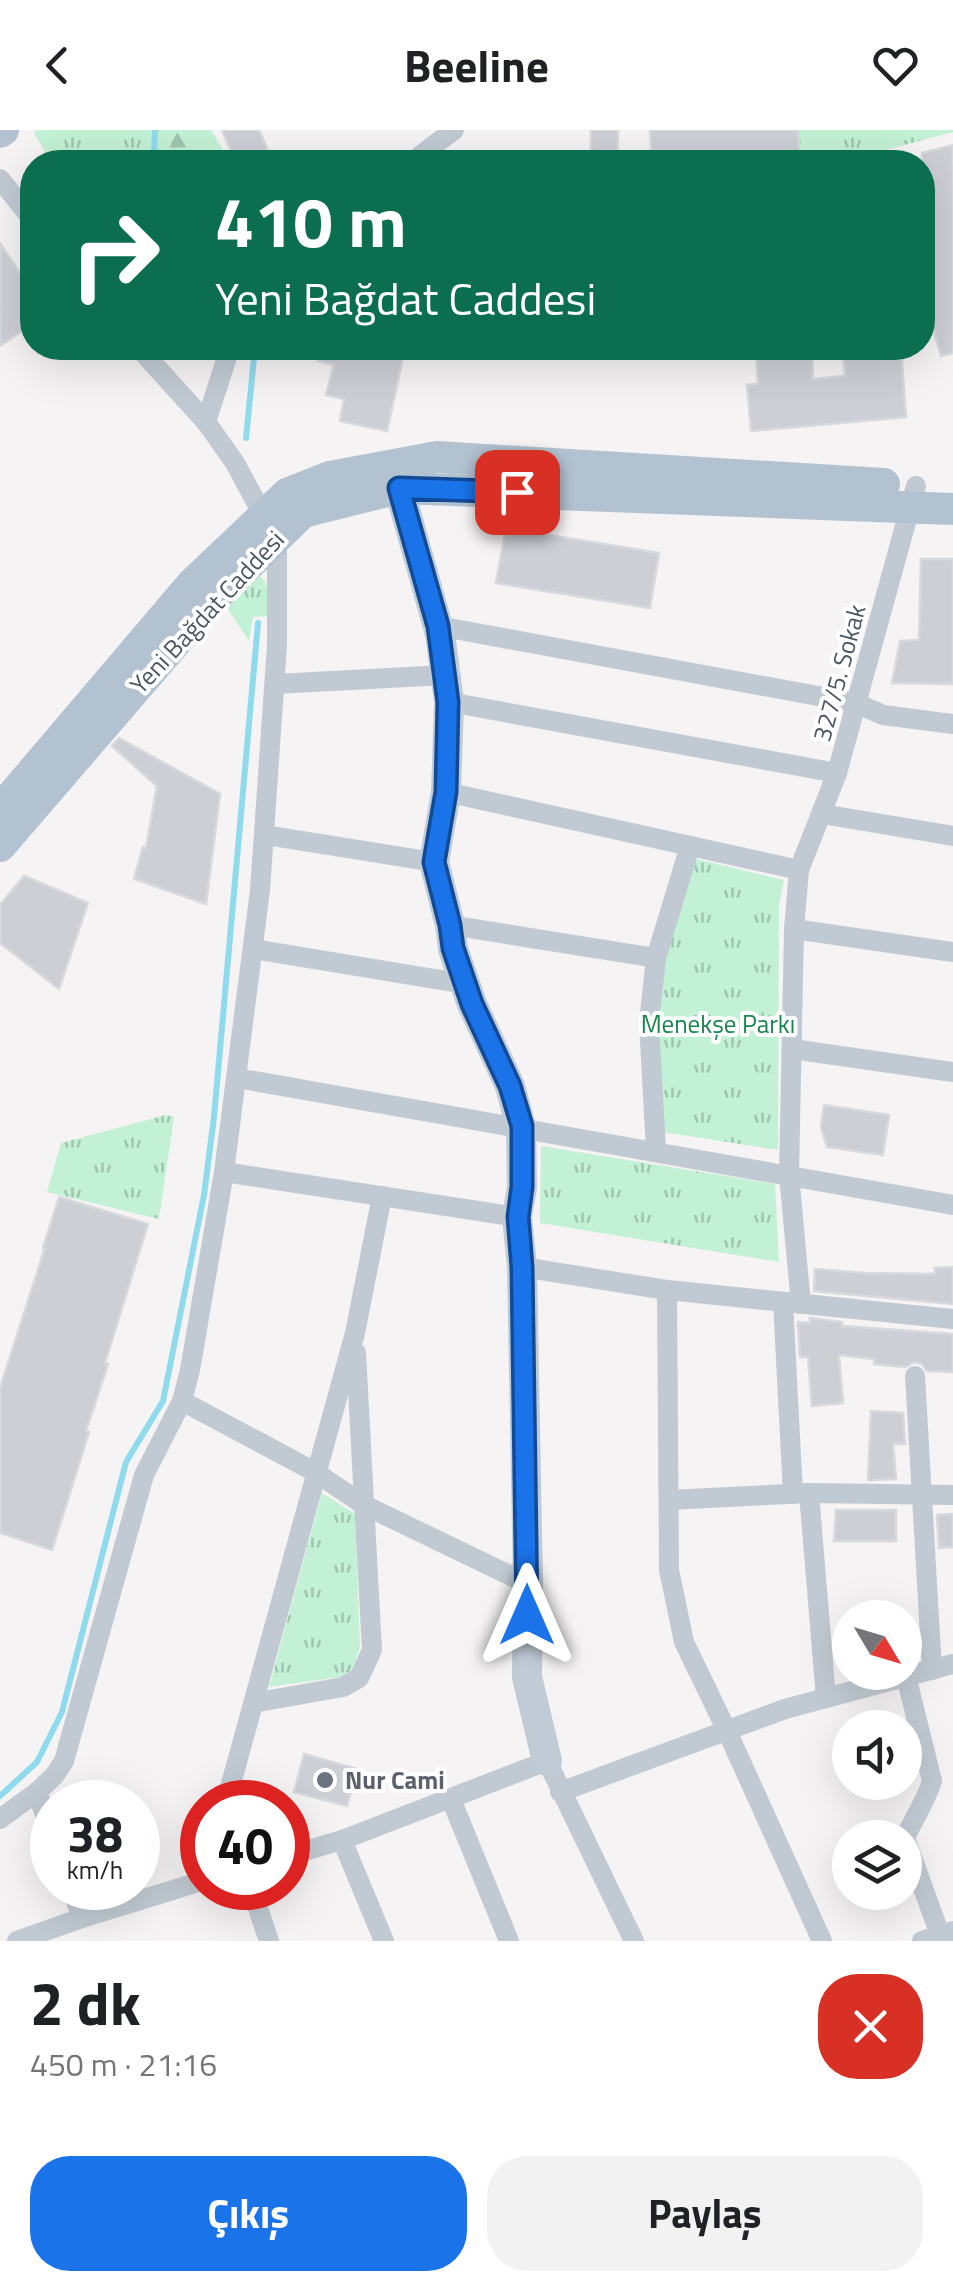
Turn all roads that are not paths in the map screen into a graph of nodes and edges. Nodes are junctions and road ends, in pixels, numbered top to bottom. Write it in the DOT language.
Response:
graph roads {
  1 [pos="454,130"];
  2 [pos="428,150"];
  3 [pos="0,179"];
  4 [pos="20,204"];
  5 [pos="151,360"];
  6 [pos="226,360"];
  7 [pos="206,422"];
  8 [pos="399,488"];
  9 [pos="953,488"];
  10 [pos="914,497"];
  11 [pos="953,509"];
  12 [pos="270,525"];
  13 [pos="438,626"];
  14 [pos="274,684"];
  15 [pos="447,688"];
  16 [pos="856,703"];
  17 [pos="953,724"];
  18 [pos="837,773"];
  19 [pos="446,792"];
  20 [pos="0,810"];
  21 [pos="822,814"];
  22 [pos="266,835"];
  23 [pos="953,836"];
  24 [pos="0,846"];
  25 [pos="690,846"];
  26 [pos="434,862"];
  27 [pos="799,870"];
  28 [pos="450,925"];
  29 [pos="794,928"];
  30 [pos="254,949"];
  31 [pos="953,952"];
  32 [pos="656,958"];
  33 [pos="465,984"];
  34 [pos="792,1050"];
  35 [pos="953,1072"];
  36 [pos="236,1078"];
  37 [pos="522,1126"];
  38 [pos="656,1151"];
  39 [pos="224,1172"];
  40 [pos="789,1175"];
  41 [pos="382,1196"];
  42 [pos="953,1205"];
  43 [pos="518,1217"];
  44 [pos="522,1267"];
  45 [pos="667,1290"];
  46 [pos="792,1303"];
  47 [pos="953,1319"];
  48 [pos="355,1334"];
  49 [pos="916,1376"];
  50 [pos="182,1401"];
  51 [pos="315,1472"];
  52 [pos="801,1493"];
  53 [pos="924,1494"];
  54 [pos="953,1495"];
  55 [pos="669,1500"];
  56 [pos="364,1505"];
  57 [pos="528,1584"];
  58 [pos="943,1667"];
  59 [pos="855,1690"];
  60 [pos="909,1690"];
  61 [pos="826,1698"];
  62 [pos="253,1703"];
  63 [pos="726,1730"];
  64 [pos="547,1761"];
  65 [pos="50,1780"];
  66 [pos="232,1780"];
  67 [pos="560,1792"];
  68 [pos="30,1797"];
  69 [pos="451,1799"];
  70 [pos="0,1819"];
  71 [pos="342,1840"];
  72 [pos="310,1849"];
  73 [pos="180,1888"];
  74 [pos="79,1910"];
  75 [pos="258,1910"];
  76 [pos="82,1918"];
  77 [pos="938,1936"];
  78 [pos="18,1941"];
  79 [pos="269,1941"];
  80 [pos="384,1941"];
  81 [pos="509,1941"];
  82 [pos="634,1941"];
  83 [pos="822,1941"];
  1 -- 2 [label="street"];
  3 -- 4 [label="street"];
  5 -- 7 [label="street"];
  6 -- 7 [label="street"];
  7 -- 12 [label="street"];
  8 -- 10 [label="main road, Yeni Bağdat Caddesi"];
  8 -- 12 [label="main road, Yeni Bağdat Caddesi"];
  8 -- 13 [label="street"];
  9 -- 10 [label="main road, Yeni Bağdat Caddesi"];
  10 -- 11 [label="main road, Yeni Bağdat Caddesi"];
  10 -- 12 [label="main road, Yeni Bağdat Caddesi"];
  10 -- 16 [label="street, 327/5. Sokak"];
  12 -- 14 [label="street"];
  12 -- 20 [label="main road, Yeni Bağdat Caddesi"];
  12 -- 24 [label="main road, Yeni Bağdat Caddesi"];
  13 -- 15 [label="street"];
  13 -- 16 [label="street"];
  14 -- 15 [label="street"];
  14 -- 22 [label="street"];
  15 -- 18 [label="street"];
  15 -- 19 [label="street"];
  16 -- 17 [label="street"];
  16 -- 18 [label="street, 327/5. Sokak"];
  18 -- 21 [label="street, 327/5. Sokak"];
  19 -- 25 [label="street"];
  19 -- 26 [label="street"];
  21 -- 23 [label="street"];
  21 -- 27 [label="street, 327/5. Sokak"];
  22 -- 26 [label="street"];
  22 -- 30 [label="street"];
  25 -- 27 [label="street"];
  25 -- 32 [label="street"];
  26 -- 28 [label="street"];
  27 -- 29 [label="street, 327/5. Sokak"];
  28 -- 32 [label="street"];
  28 -- 33 [label="street"];
  29 -- 31 [label="street"];
  29 -- 34 [label="street, 327/5. Sokak"];
  30 -- 33 [label="street"];
  30 -- 36 [label="street"];
  32 -- 38 [label="street"];
  33 -- 37 [label="street"];
  34 -- 35 [label="street"];
  34 -- 40 [label="street, 327/5. Sokak"];
  36 -- 37 [label="street"];
  36 -- 39 [label="street"];
  37 -- 38 [label="street"];
  37 -- 43 [label="street"];
  38 -- 40 [label="street"];
  39 -- 41 [label="street"];
  39 -- 50 [label="street"];
  40 -- 42 [label="street"];
  40 -- 46 [label="street, 327/5. Sokak"];
  41 -- 43 [label="street"];
  41 -- 48 [label="street"];
  43 -- 44 [label="street"];
  44 -- 45 [label="street"];
  44 -- 57 [label="street"];
  45 -- 46 [label="street"];
  45 -- 55 [label="street"];
  46 -- 47 [label="street"];
  46 -- 52 [label="street, 327/5. Sokak"];
  48 -- 51 [label="street"];
  48 -- 56 [label="street"];
  49 -- 53 [label="street"];
  50 -- 51 [label="street"];
  50 -- 65 [label="street"];
  51 -- 56 [label="street"];
  51 -- 62 [label="street"];
  52 -- 53 [label="street"];
  52 -- 55 [label="street"];
  52 -- 61 [label="street, 327/5. Sokak"];
  53 -- 54 [label="street"];
  53 -- 58 [label="street"];
  55 -- 63 [label="street"];
  56 -- 57 [label="street"];
  56 -- 62 [label="street"];
  57 -- 64 [label="street"];
  59 -- 61 [label="street"];
  60 -- 77 [label="street"];
  61 -- 63 [label="street"];
  62 -- 66 [label="street"];
  63 -- 67 [label="street"];
  63 -- 83 [label="street"];
  64 -- 67 [label="street"];
  64 -- 69 [label="street"];
  67 -- 82 [label="street"];
  68 -- 70 [label="street"];
  69 -- 71 [label="street"];
  69 -- 81 [label="street"];
  71 -- 72 [label="street"];
  71 -- 80 [label="street"];
  73 -- 76 [label="street"];
  74 -- 76 [label="street"];
  75 -- 79 [label="street"];
  76 -- 78 [label="street"];
}
